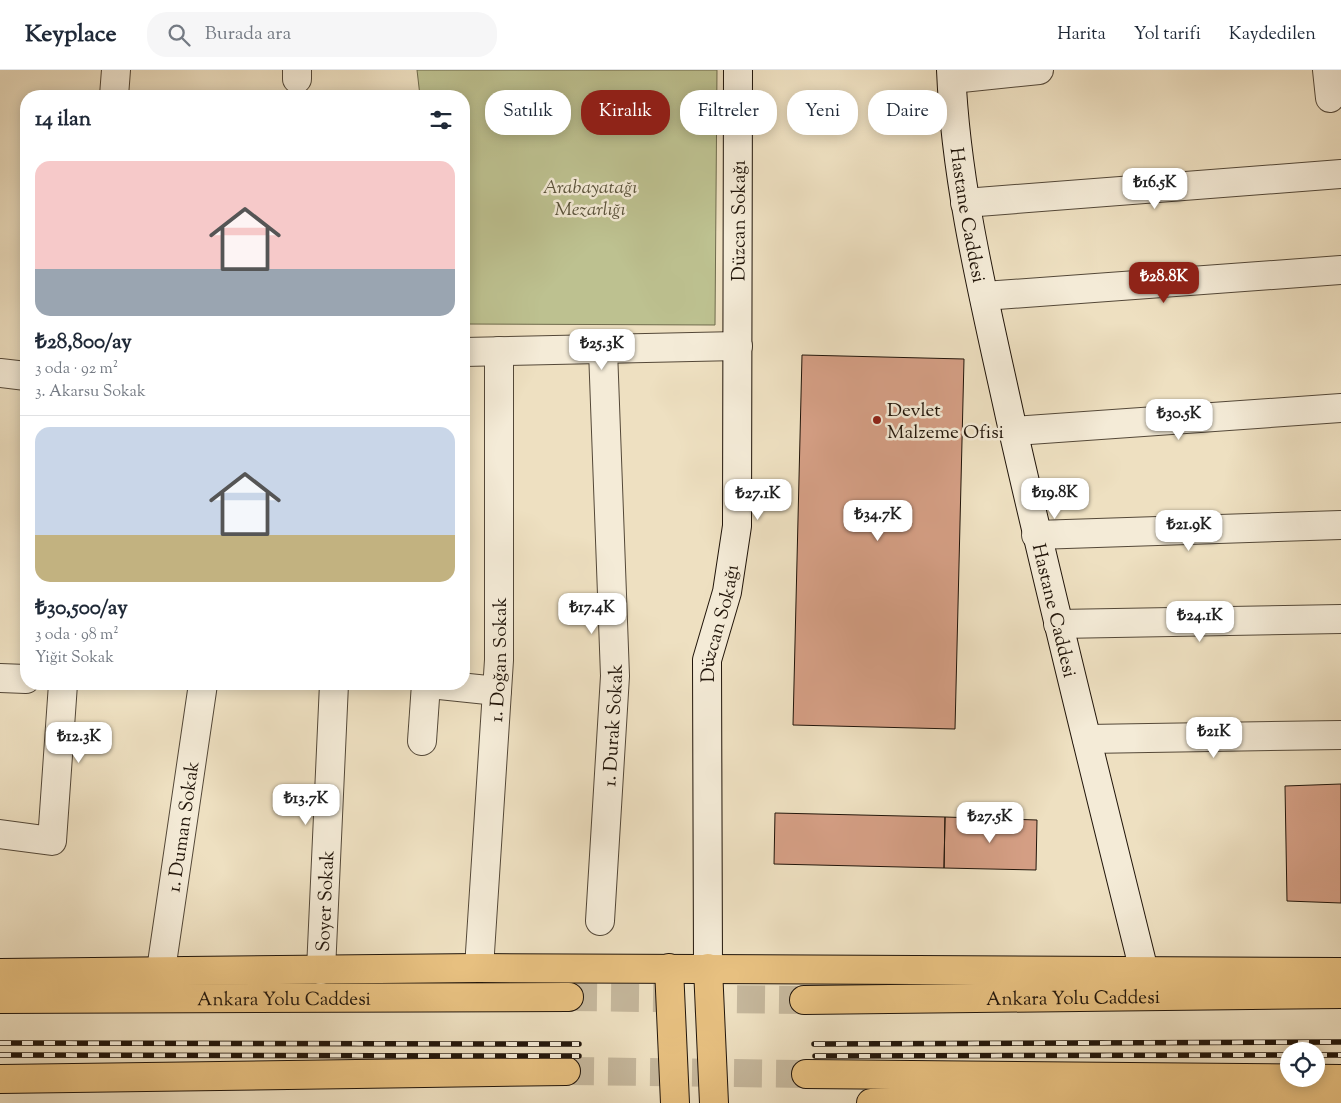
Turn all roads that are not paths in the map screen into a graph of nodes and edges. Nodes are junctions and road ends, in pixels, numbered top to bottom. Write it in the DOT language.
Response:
graph roads {
  1 [pos="116,70"];
  2 [pos="738,70"];
  3 [pos="1039,70"];
  4 [pos="1327,70"];
  5 [pos="952,74"];
  6 [pos="114,90"];
  7 [pos="1330,98"];
  8 [pos="1341,174"];
  9 [pos="965,203"];
  10 [pos="1341,270"];
  11 [pos="984,296"];
  12 [pos="738,346"];
  13 [pos="603,350"];
  14 [pos="499,351"];
  15 [pos="470,352"];
  16 [pos="0,373"];
  17 [pos="20,375"];
  18 [pos="1341,408"];
  19 [pos="1014,431"];
  20 [pos="1341,525"];
  21 [pos="1036,535"];
  22 [pos="1341,619"];
  23 [pos="1058,624"];
  24 [pos="0,678"];
  25 [pos="20,679"];
  26 [pos="470,688"];
  27 [pos="64,690"];
  28 [pos="202,690"];
  29 [pos="334,690"];
  30 [pos="426,690"];
  31 [pos="497,691"];
  32 [pos="1341,735"];
  33 [pos="1087,739"];
  34 [pos="422,741"];
  35 [pos="0,834"];
  36 [pos="600,921"];
  37 [pos="480,968"];
  38 [pos="669,968"];
  39 [pos="708,968"];
  40 [pos="161,970"];
  41 [pos="321,970"];
  42 [pos="1144,971"];
  43 [pos="1341,972"];
  44 [pos="0,973"];
  45 [pos="1341,994"];
  46 [pos="569,997"];
  47 [pos="0,998"];
  48 [pos="804,1000"];
  49 [pos="566,1071"];
  50 [pos="806,1074"];
  51 [pos="0,1079"];
  52 [pos="1341,1079"];
  53 [pos="1341,1102"];
  54 [pos="675,1103"];
  55 [pos="714,1103"];
  56 [pos="871,1103"];
  1 -- 6 [label="street"];
  2 -- 12 [label="street, Düzcan Sokağı"];
  3 -- 5 [label="street"];
  4 -- 7 [label="street"];
  5 -- 9 [label="street, Hastane Caddesi"];
  8 -- 9 [label="street"];
  9 -- 11 [label="street, Hastane Caddesi"];
  10 -- 11 [label="street"];
  11 -- 19 [label="street, Hastane Caddesi"];
  12 -- 13 [label="street"];
  12 -- 39 [label="street, Düzcan Sokağı"];
  13 -- 14 [label="street"];
  13 -- 36 [label="street, 1. Durak Sokak"];
  14 -- 15 [label="street"];
  14 -- 31 [label="street, 1. Doğan Sokak"];
  16 -- 17 [label="street"];
  18 -- 19 [label="street"];
  19 -- 21 [label="street, Hastane Caddesi"];
  20 -- 21 [label="street"];
  21 -- 23 [label="street, Hastane Caddesi"];
  22 -- 23 [label="street"];
  23 -- 33 [label="street, Hastane Caddesi"];
  24 -- 25 [label="street"];
  26 -- 31 [label="street"];
  27 -- 35 [label="street"];
  28 -- 40 [label="street, 1. Duman Sokak"];
  29 -- 41 [label="street, Soyer Sokak"];
  30 -- 34 [label="street"];
  31 -- 37 [label="street, 1. Doğan Sokak"];
  32 -- 33 [label="street"];
  33 -- 42 [label="street, Hastane Caddesi"];
  37 -- 38 [label="highway"];
  37 -- 41 [label="highway"];
  38 -- 39 [label="highway"];
  38 -- 54 [label="highway"];
  39 -- 42 [label="highway"];
  39 -- 55 [label="highway"];
  40 -- 41 [label="highway"];
  40 -- 44 [label="highway"];
  42 -- 43 [label="highway"];
  45 -- 48 [label="highway, Ankara Yolu Caddesi"];
  46 -- 47 [label="highway, Ankara Yolu Caddesi"];
  49 -- 51 [label="highway"];
  50 -- 52 [label="highway"];
  53 -- 56 [label="highway"];
}
